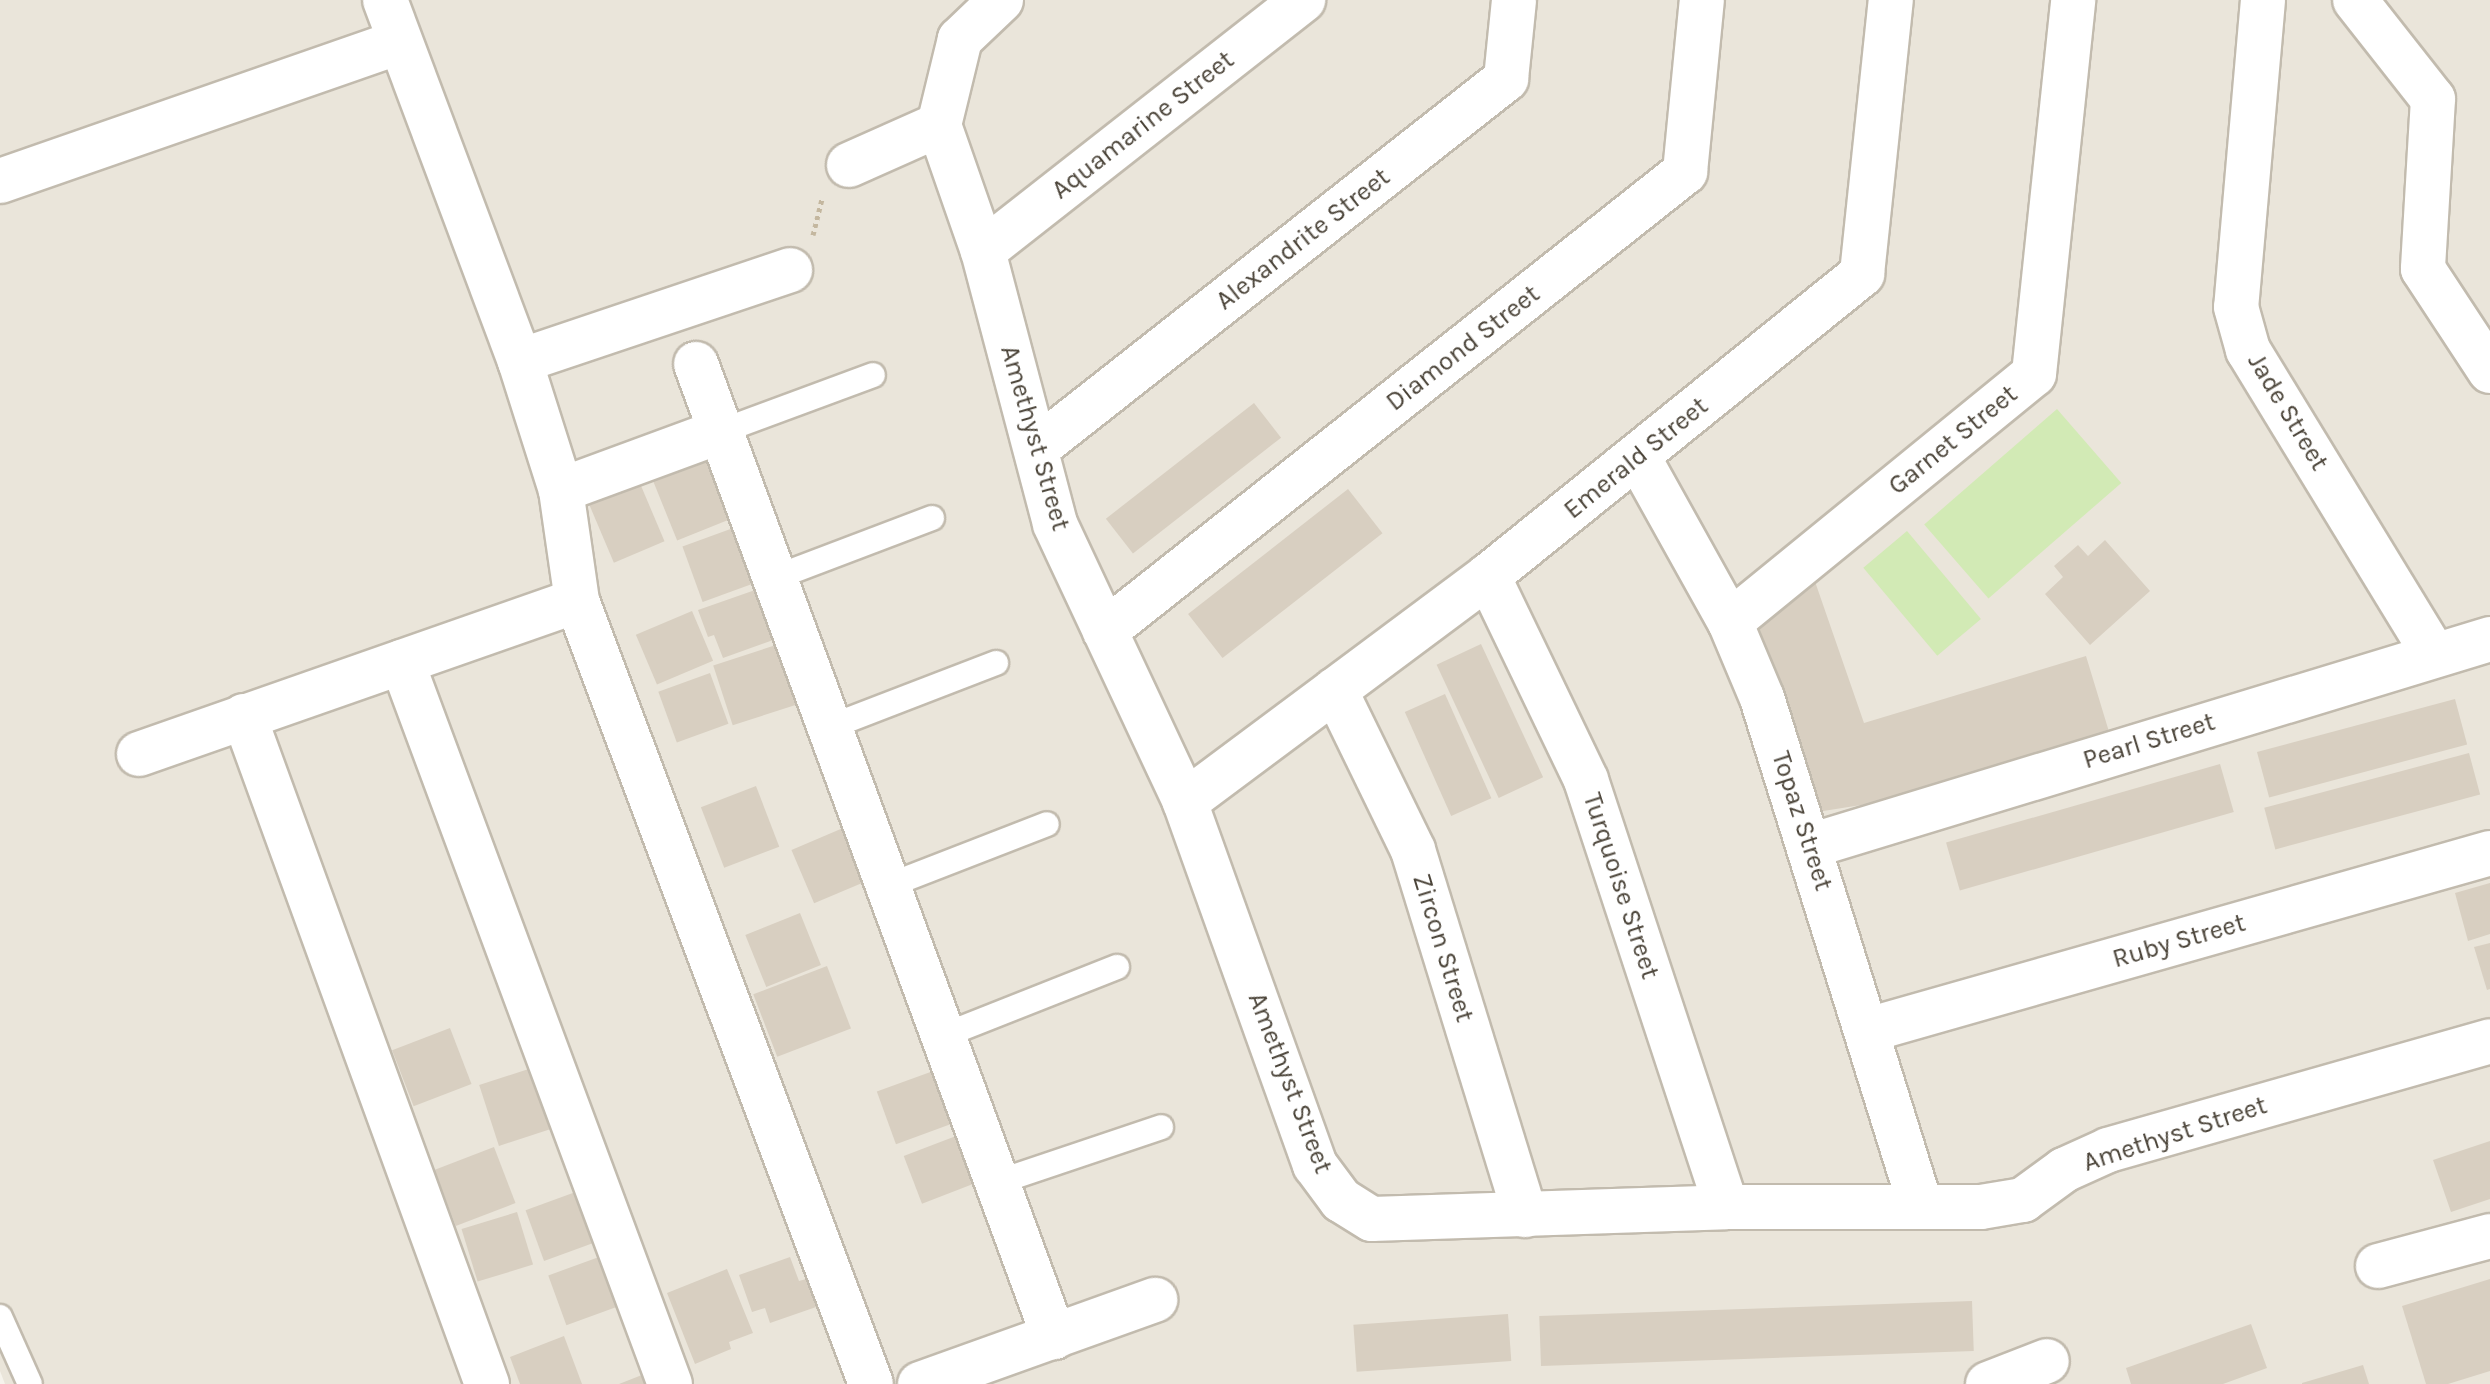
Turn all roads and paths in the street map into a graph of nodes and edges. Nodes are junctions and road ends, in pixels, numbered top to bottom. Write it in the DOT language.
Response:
graph roads {
  1 [pos="385,0"];
  2 [pos="1303,0"];
  3 [pos="1514,0"];
  4 [pos="1702,0"];
  5 [pos="1891,0"];
  6 [pos="2073,0"];
  7 [pos="2263,0"];
  8 [pos="2355,0"];
  9 [pos="1000,1"];
  10 [pos="400,42"];
  11 [pos="939,125"];
  12 [pos="849,165"];
  13 [pos="0,181"];
  14 [pos="983,251"];
  15 [pos="790,270"];
  16 [pos="520,361"];
  17 [pos="696,364"];
  18 [pos="2490,371"];
  19 [pos="873,375"];
  20 [pos="719,432"];
  21 [pos="1037,448"];
  22 [pos="1638,457"];
  23 [pos="561,490"];
  24 [pos="932,518"];
  25 [pos="1488,576"];
  26 [pos="774,578"];
  27 [pos="577,601"];
  28 [pos="1730,622"];
  29 [pos="1105,631"];
  30 [pos="2490,639"];
  31 [pos="2433,653"];
  32 [pos="402,662"];
  33 [pos="996,663"];
  34 [pos="1335,690"];
  35 [pos="244,716"];
  36 [pos="830,727"];
  37 [pos="139,754"];
  38 [pos="1185,802"];
  39 [pos="1047,824"];
  40 [pos="1810,846"];
  41 [pos="2490,853"];
  42 [pos="890,885"];
  43 [pos="1117,967"];
  44 [pos="1868,1030"];
  45 [pos="945,1035"];
  46 [pos="2490,1041"];
  47 [pos="1161,1127"];
  48 [pos="998,1182"];
  49 [pos="1920,1204"];
  50 [pos="1726,1207"];
  51 [pos="1525,1215"];
  52 [pos="2490,1236"];
  53 [pos="2378,1266"];
  54 [pos="1155,1300"];
  55 [pos="0,1317"];
  56 [pos="1054,1337"];
  57 [pos="2047,1361"];
  58 [pos="30,1384"];
  59 [pos="487,1384"];
  60 [pos="670,1384"];
  61 [pos="871,1384"];
  62 [pos="920,1384"];
  63 [pos="1988,1384"];
  1 -- 10 [label="street"];
  2 -- 14 [label="street, Aquamarine Street"];
  3 -- 21 [label="street, Alexandrite Street"];
  4 -- 29 [label="street, Diamond Street"];
  5 -- 22 [label="street, Emerald Street"];
  6 -- 28 [label="street, Garnet Street"];
  7 -- 31 [label="street, Jade Street"];
  8 -- 18 [label="street"];
  9 -- 11 [label="street"];
  10 -- 13 [label="street"];
  10 -- 16 [label="street"];
  11 -- 12 [label="street"];
  11 -- 14 [label="street, Amethyst Street"];
  12 -- 15 [label="path"];
  14 -- 21 [label="street, Amethyst Street"];
  15 -- 16 [label="street"];
  16 -- 23 [label="street"];
  17 -- 20 [label="street"];
  19 -- 20 [label="lane"];
  20 -- 23 [label="street"];
  20 -- 26 [label="street"];
  21 -- 29 [label="street, Amethyst Street"];
  22 -- 25 [label="street, Emerald Street"];
  22 -- 28 [label="street, Topaz Street"];
  23 -- 27 [label="street"];
  24 -- 26 [label="lane"];
  25 -- 34 [label="street, Emerald Street"];
  25 -- 50 [label="street, Turquoise Street"];
  26 -- 36 [label="street"];
  27 -- 32 [label="street"];
  27 -- 61 [label="street"];
  28 -- 40 [label="street, Topaz Street"];
  29 -- 38 [label="street, Amethyst Street"];
  30 -- 31 [label="street, Pearl Street"];
  31 -- 40 [label="street, Pearl Street"];
  32 -- 35 [label="street"];
  32 -- 60 [label="street"];
  33 -- 36 [label="lane"];
  34 -- 38 [label="street, Emerald Street"];
  34 -- 51 [label="street, Zircon Street"];
  35 -- 37 [label="street"];
  35 -- 59 [label="street"];
  36 -- 42 [label="street"];
  38 -- 51 [label="street, Amethyst Street"];
  39 -- 42 [label="lane"];
  40 -- 44 [label="street, Topaz Street"];
  41 -- 44 [label="street, Ruby Street"];
  42 -- 45 [label="street"];
  43 -- 45 [label="lane"];
  44 -- 49 [label="street, Topaz Street"];
  45 -- 48 [label="street"];
  46 -- 49 [label="street, Amethyst Street"];
  47 -- 48 [label="lane"];
  48 -- 56 [label="street"];
  49 -- 50 [label="street, Amethyst Street"];
  50 -- 51 [label="street, Amethyst Street"];
  52 -- 53 [label="street"];
  54 -- 56 [label="street"];
  55 -- 58 [label="lane"];
  56 -- 62 [label="street"];
  57 -- 63 [label="street"];
}
